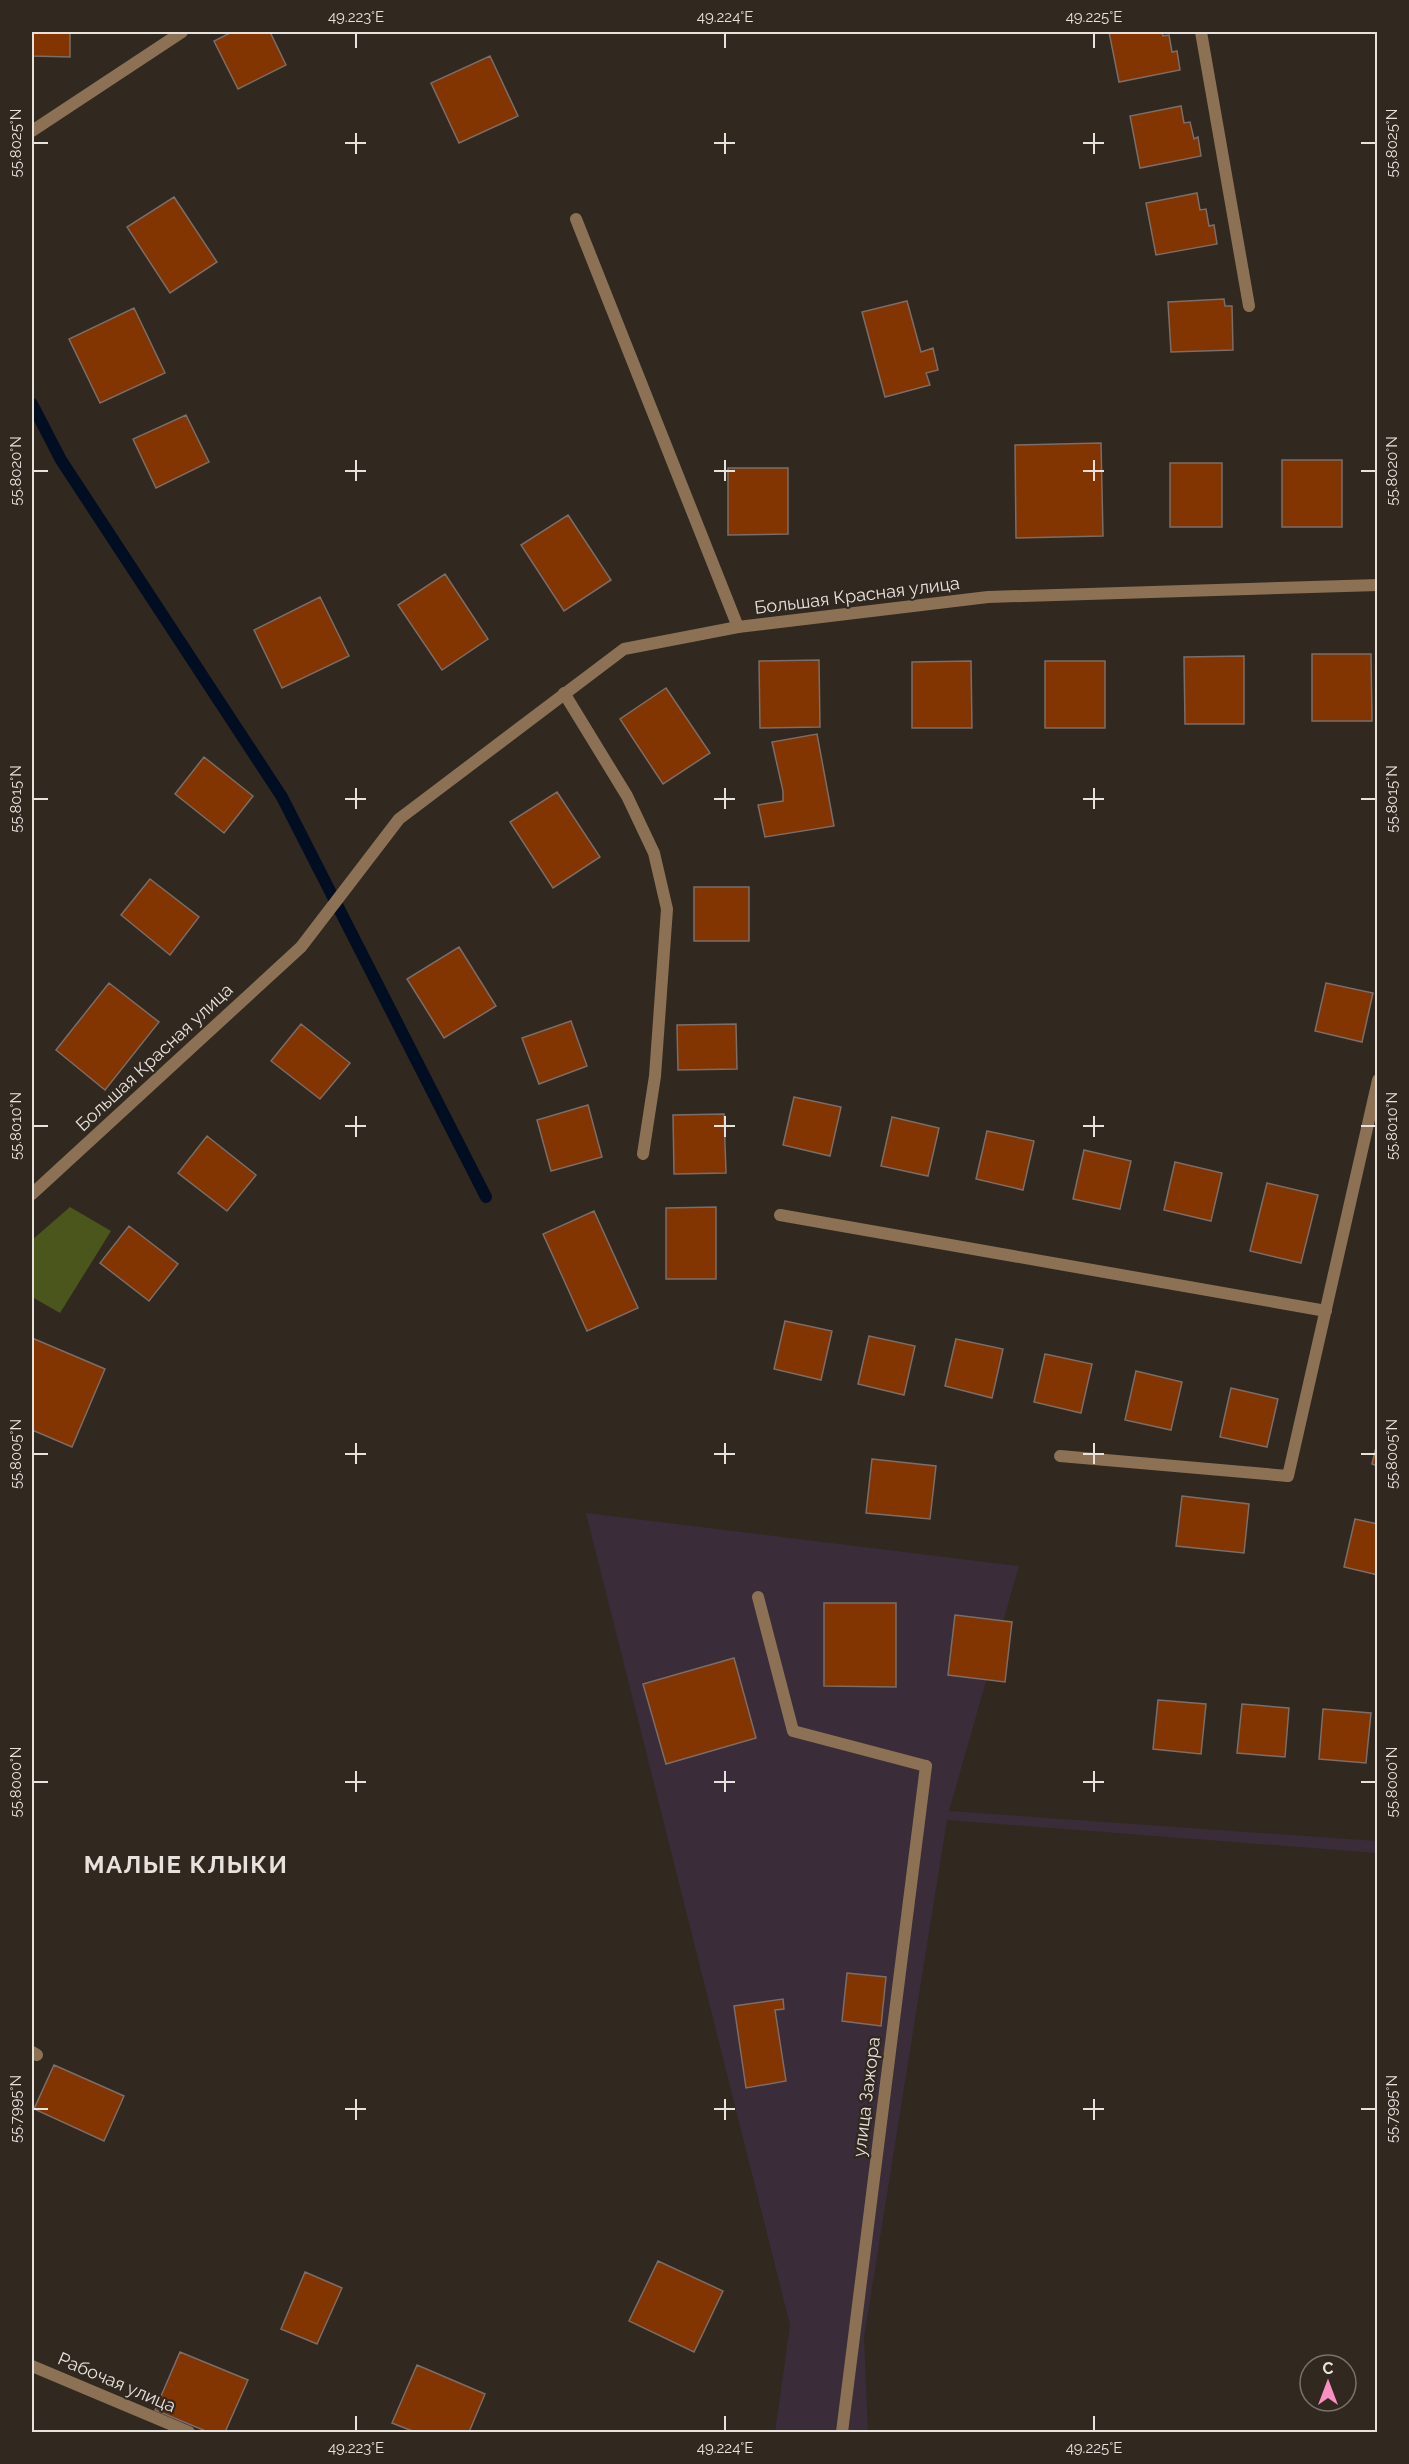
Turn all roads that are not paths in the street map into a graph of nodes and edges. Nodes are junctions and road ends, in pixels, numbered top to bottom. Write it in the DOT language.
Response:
graph roads {
  1 [pos="182,32"];
  2 [pos="1201,32"];
  3 [pos="32,131"];
  4 [pos="576,219"];
  5 [pos="1248,306"];
  6 [pos="1377,585"];
  7 [pos="738,627"];
  8 [pos="564,693"];
  9 [pos="1377,1080"];
  10 [pos="643,1154"];
  11 [pos="32,1194"];
  12 [pos="780,1215"];
  13 [pos="1326,1311"];
  14 [pos="1060,1456"];
  15 [pos="758,1597"];
  16 [pos="32,2366"];
  17 [pos="189,2433"];
  18 [pos="842,2433"];
  1 -- 3 [label="street"];
  2 -- 5 [label="street"];
  4 -- 7 [label="street"];
  6 -- 7 [label="street, Большая Красная улица"];
  7 -- 8 [label="street, Большая Красная улица"];
  8 -- 10 [label="street"];
  8 -- 11 [label="street, Большая Красная улица"];
  9 -- 13 [label="street"];
  12 -- 13 [label="street"];
  13 -- 14 [label="street"];
  15 -- 18 [label="street, улица Зажора"];
  16 -- 17 [label="street, Рабочая улица"];
}
